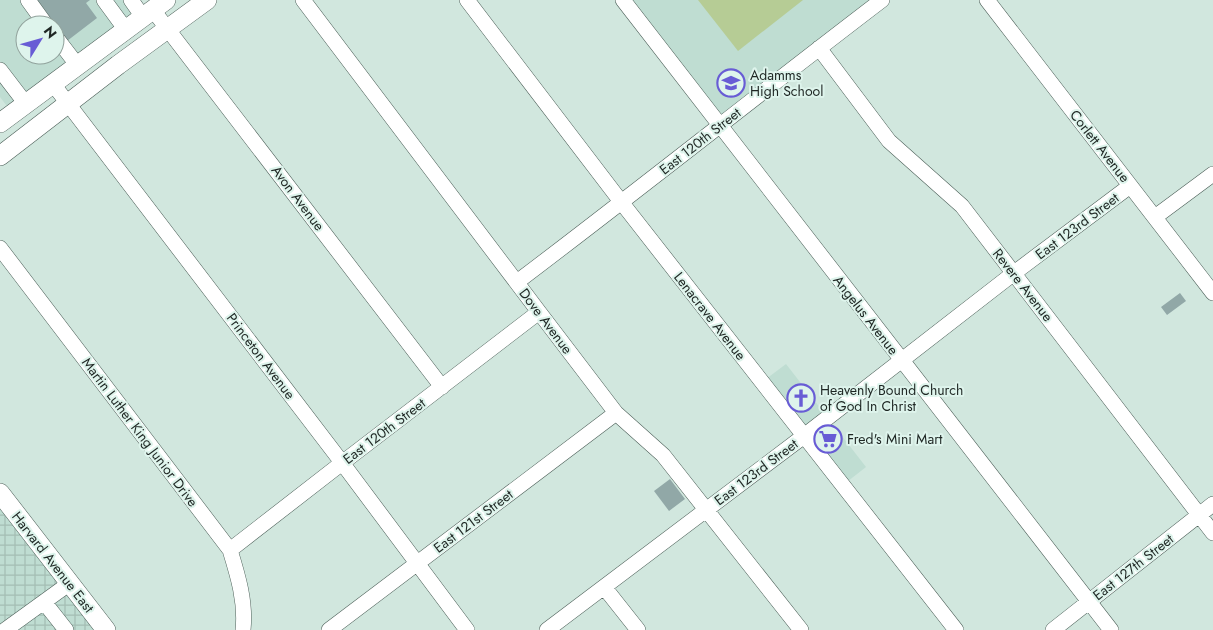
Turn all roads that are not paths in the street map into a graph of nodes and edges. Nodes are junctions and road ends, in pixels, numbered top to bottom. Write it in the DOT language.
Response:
graph roads {
  1 [pos="28,0"];
  2 [pos="104,0"];
  3 [pos="130,0"];
  4 [pos="206,0"];
  5 [pos="303,0"];
  6 [pos="467,0"];
  7 [pos="623,0"];
  8 [pos="882,0"];
  9 [pos="987,0"];
  10 [pos="154,9"];
  11 [pos="39,15"];
  12 [pos="168,29"];
  13 [pos="126,30"];
  14 [pos="819,48"];
  15 [pos="65,49"];
  16 [pos="78,66"];
  17 [pos="0,70"];
  18 [pos="53,84"];
  19 [pos="26,104"];
  20 [pos="68,104"];
  21 [pos="0,123"];
  22 [pos="720,126"];
  23 [pos="0,156"];
  24 [pos="1213,174"];
  25 [pos="1130,186"];
  26 [pos="622,203"];
  27 [pos="1155,217"];
  28 [pos="0,248"];
  29 [pos="1014,273"];
  30 [pos="517,282"];
  31 [pos="1213,293"];
  32 [pos="539,312"];
  33 [pos="901,360"];
  34 [pos="442,387"];
  35 [pos="616,413"];
  36 [pos="804,436"];
  37 [pos="342,463"];
  38 [pos="0,493"];
  39 [pos="1213,504"];
  40 [pos="706,509"];
  41 [pos="1199,515"];
  42 [pos="1213,534"];
  43 [pos="230,550"];
  44 [pos="417,563"];
  45 [pos="70,583"];
  46 [pos="604,586"];
  47 [pos="1089,601"];
  48 [pos="44,602"];
  49 [pos="5,630"];
  50 [pos="66,630"];
  51 [pos="106,630"];
  52 [pos="243,630"];
  53 [pos="329,630"];
  54 [pos="467,630"];
  55 [pos="547,630"];
  56 [pos="638,630"];
  57 [pos="801,630"];
  58 [pos="956,630"];
  59 [pos="1053,630"];
  60 [pos="1112,630"];
  1 -- 11 [label="street"];
  2 -- 13 [label="street"];
  3 -- 10 [label="street, Avon Avenue"];
  4 -- 12 [label="main road"];
  5 -- 30 [label="street, Dove Avenue"];
  6 -- 26 [label="street, Lenacrave Avenue"];
  7 -- 22 [label="street, Angelus Avenue"];
  8 -- 14 [label="street, East 120th Street"];
  9 -- 25 [label="street, Corlett Avenue"];
  10 -- 12 [label="street, Avon Avenue"];
  10 -- 13 [label="main road"];
  12 -- 20 [label="main road"];
  12 -- 34 [label="street, Avon Avenue"];
  13 -- 16 [label="main road"];
  14 -- 22 [label="street, East 120th Street"];
  14 -- 29 [label="street, Revere Avenue"];
  15 -- 16 [label="street"];
  16 -- 18 [label="main road"];
  17 -- 19 [label="street"];
  18 -- 19 [label="main road"];
  18 -- 20 [label="street, Princeton Avenue"];
  19 -- 21 [label="main road"];
  20 -- 23 [label="main road"];
  20 -- 37 [label="street, Princeton Avenue"];
  22 -- 26 [label="street, East 120th Street"];
  22 -- 33 [label="street, Angelus Avenue"];
  24 -- 27 [label="street"];
  25 -- 27 [label="street, Corlett Avenue"];
  25 -- 29 [label="street, East 123rd Street"];
  26 -- 30 [label="street, East 120th Street"];
  26 -- 36 [label="street, Lenacrave Avenue"];
  27 -- 31 [label="street, Corlett Avenue"];
  28 -- 43 [label="street, Martin Luther King Junior Drive"];
  29 -- 33 [label="street, East 123rd Street"];
  29 -- 41 [label="street, Revere Avenue"];
  30 -- 32 [label="street, Dove Avenue"];
  32 -- 34 [label="street, East 120th Street"];
  32 -- 35 [label="street, Dove Avenue"];
  33 -- 36 [label="street, East 123rd Street"];
  33 -- 47 [label="street, Angelus Avenue"];
  34 -- 37 [label="street, East 120th Street"];
  35 -- 40 [label="street, Dove Avenue"];
  35 -- 44 [label="street, East 121st Street"];
  36 -- 40 [label="street, East 123rd Street"];
  36 -- 58 [label="street, Lenacrave Avenue"];
  37 -- 43 [label="street, East 120th Street"];
  37 -- 44 [label="street, Princeton Avenue"];
  38 -- 45 [label="main road, Harvard Avenue East"];
  39 -- 41 [label="street, East 127th Street"];
  40 -- 46 [label="street, East 123rd Street"];
  40 -- 57 [label="street, Dove Avenue"];
  41 -- 42 [label="street, Revere Avenue"];
  41 -- 47 [label="street, East 127th Street"];
  43 -- 52 [label="street, Martin Luther King Junior Drive"];
  44 -- 53 [label="street, East 121st Street"];
  44 -- 54 [label="street, Princeton Avenue"];
  45 -- 48 [label="street"];
  45 -- 51 [label="main road, Harvard Avenue East"];
  46 -- 55 [label="street, East 123rd Street"];
  46 -- 56 [label="street"];
  47 -- 59 [label="street, East 127th Street"];
  47 -- 60 [label="street, Angelus Avenue"];
  48 -- 49 [label="street"];
  48 -- 50 [label="street"];
}
